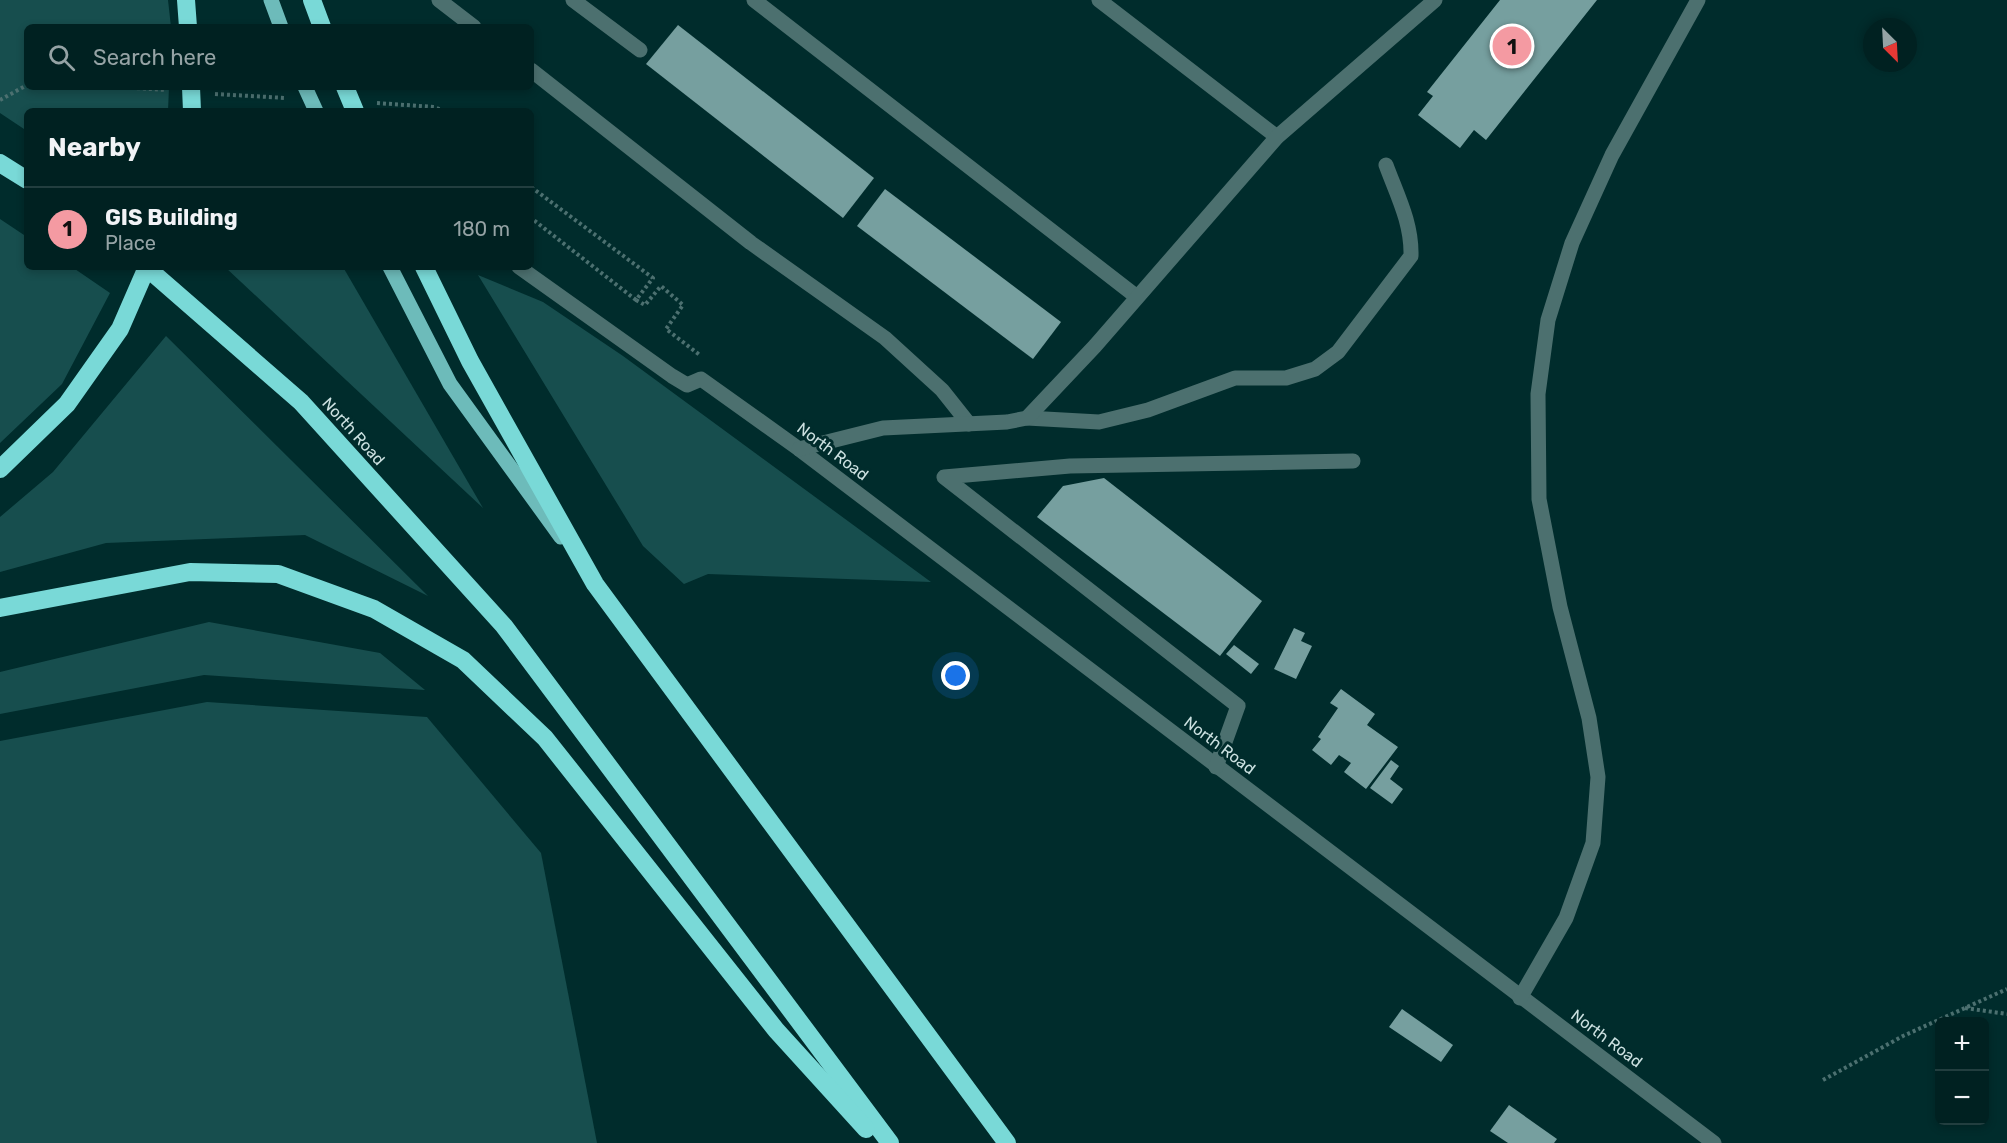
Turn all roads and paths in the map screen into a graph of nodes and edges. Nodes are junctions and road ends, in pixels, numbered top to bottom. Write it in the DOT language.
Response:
graph roads {
  1 [pos="186,0"];
  2 [pos="271,0"];
  3 [pos="312,0"];
  4 [pos="439,0"];
  5 [pos="573,0"];
  6 [pos="754,0"];
  7 [pos="1099,0"];
  8 [pos="1435,0"];
  9 [pos="1698,0"];
  10 [pos="188,24"];
  11 [pos="280,24"];
  12 [pos="321,24"];
  13 [pos="470,24"];
  14 [pos="640,50"];
  15 [pos="534,72"];
  16 [pos="24,87"];
  17 [pos="191,90"];
  18 [pos="306,90"];
  19 [pos="346,90"];
  20 [pos="0,100"];
  21 [pos="192,108"];
  22 [pos="314,108"];
  23 [pos="354,108"];
  24 [pos="1277,137"];
  25 [pos="0,163"];
  26 [pos="1386,165"];
  27 [pos="24,178"];
  28 [pos="534,189"];
  29 [pos="534,220"];
  30 [pos="146,270"];
  31 [pos="150,270"];
  32 [pos="392,270"];
  33 [pos="425,270"];
  34 [pos="523,270"];
  35 [pos="532,270"];
  36 [pos="538,281"];
  37 [pos="1137,297"];
  38 [pos="636,300"];
  39 [pos="708,361"];
  40 [pos="1027,418"];
  41 [pos="969,424"];
  42 [pos="799,449"];
  43 [pos="1353,461"];
  44 [pos="0,469"];
  45 [pos="595,584"];
  46 [pos="0,608"];
  47 [pos="1216,767"];
  48 [pos="2007,988"];
  49 [pos="1520,998"];
  50 [pos="1964,1008"];
  51 [pos="2007,1014"];
  52 [pos="1822,1080"];
  53 [pos="879,1143"];
  54 [pos="890,1143"];
  55 [pos="1007,1143"];
  56 [pos="1714,1143"];
  1 -- 10 [label="highway"];
  2 -- 11 [label="main road"];
  3 -- 12 [label="highway"];
  4 -- 13 [label="street"];
  5 -- 14 [label="street"];
  6 -- 37 [label="street"];
  7 -- 24 [label="street"];
  8 -- 24 [label="street"];
  9 -- 49 [label="street"];
  15 -- 41 [label="street"];
  16 -- 20 [label="path"];
  17 -- 21 [label="highway"];
  18 -- 22 [label="main road"];
  19 -- 23 [label="highway"];
  24 -- 37 [label="street"];
  25 -- 27 [label="highway"];
  26 -- 40 [label="street"];
  28 -- 38 [label="path"];
  29 -- 38 [label="path"];
  30 -- 44 [label="highway"];
  31 -- 54 [label="highway, North Road"];
  32 -- 45 [label="main road"];
  33 -- 45 [label="highway"];
  34 -- 36 [label="street"];
  35 -- 36 [label="street"];
  36 -- 42 [label="street, North Road"];
  37 -- 40 [label="street"];
  38 -- 39 [label="path"];
  40 -- 41 [label="street"];
  41 -- 42 [label="street"];
  42 -- 47 [label="street, North Road"];
  43 -- 47 [label="street"];
  45 -- 55 [label="highway"];
  46 -- 53 [label="highway"];
  47 -- 49 [label="street, North Road"];
  48 -- 50 [label="path"];
  49 -- 56 [label="street, North Road"];
  50 -- 51 [label="path"];
  50 -- 52 [label="path"];
}
